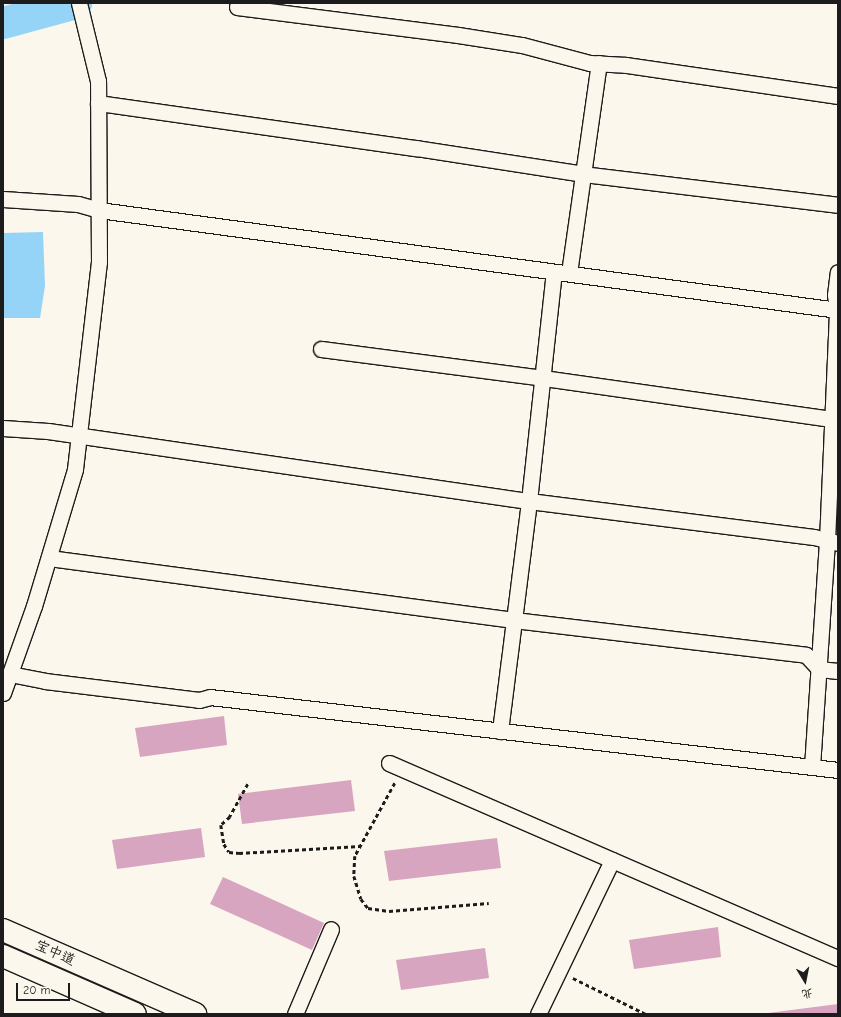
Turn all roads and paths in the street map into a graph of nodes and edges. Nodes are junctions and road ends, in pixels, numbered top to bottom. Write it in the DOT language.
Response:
graph roads {
  1 [pos="79,3"];
  2 [pos="237,7"];
  3 [pos="598,63"];
  4 [pos="838,96"];
  5 [pos="98,103"];
  6 [pos="583,174"];
  7 [pos="3,199"];
  8 [pos="838,205"];
  9 [pos="99,210"];
  10 [pos="561,272"];
  11 [pos="838,272"];
  12 [pos="838,310"];
  13 [pos="321,349"];
  14 [pos="543,378"];
  15 [pos="835,420"];
  16 [pos="3,428"];
  17 [pos="79,436"];
  18 [pos="529,501"];
  19 [pos="833,542"];
  20 [pos="49,558"];
  21 [pos="514,620"];
  22 [pos="819,670"];
  23 [pos="838,671"];
  24 [pos="10,674"];
  25 [pos="3,693"];
  26 [pos="500,731"];
  27 [pos="389,763"];
  28 [pos="812,767"];
  29 [pos="403,769"];
  30 [pos="838,770"];
  31 [pos="248,784"];
  32 [pos="361,846"];
  33 [pos="612,860"];
  34 [pos="489,902"];
  35 [pos="331,929"];
  36 [pos="3,930"];
  37 [pos="3,956"];
  38 [pos="838,958"];
  39 [pos="559,971"];
  40 [pos="135,1014"];
  41 [pos="196,1014"];
  42 [pos="295,1014"];
  43 [pos="538,1014"];
  44 [pos="646,1014"];
  1 -- 5 [label="street"];
  2 -- 3 [label="street"];
  3 -- 4 [label="street"];
  3 -- 6 [label="street"];
  5 -- 6 [label="street"];
  5 -- 9 [label="street"];
  6 -- 8 [label="street"];
  6 -- 10 [label="street"];
  7 -- 9 [label="street"];
  9 -- 10 [label="street"];
  9 -- 17 [label="street"];
  10 -- 12 [label="street"];
  10 -- 14 [label="street"];
  11 -- 12 [label="street"];
  12 -- 15 [label="street"];
  13 -- 14 [label="street"];
  14 -- 15 [label="street"];
  14 -- 18 [label="street"];
  15 -- 19 [label="street"];
  16 -- 17 [label="street"];
  17 -- 18 [label="street"];
  17 -- 20 [label="street"];
  18 -- 19 [label="street"];
  18 -- 21 [label="street"];
  19 -- 22 [label="street"];
  20 -- 21 [label="street"];
  20 -- 24 [label="street"];
  21 -- 22 [label="street"];
  21 -- 26 [label="street"];
  22 -- 23 [label="street"];
  22 -- 28 [label="street"];
  24 -- 25 [label="street"];
  24 -- 26 [label="street"];
  26 -- 28 [label="street"];
  27 -- 29 [label="street"];
  28 -- 30 [label="street"];
  29 -- 32 [label="path"];
  29 -- 33 [label="street"];
  31 -- 32 [label="path"];
  32 -- 34 [label="path"];
  33 -- 38 [label="street"];
  33 -- 39 [label="street"];
  35 -- 42 [label="street"];
  36 -- 41 [label="street, 宝中道"];
  37 -- 40 [label="street, 宝中道"];
  39 -- 43 [label="street"];
  39 -- 44 [label="path"];
}
